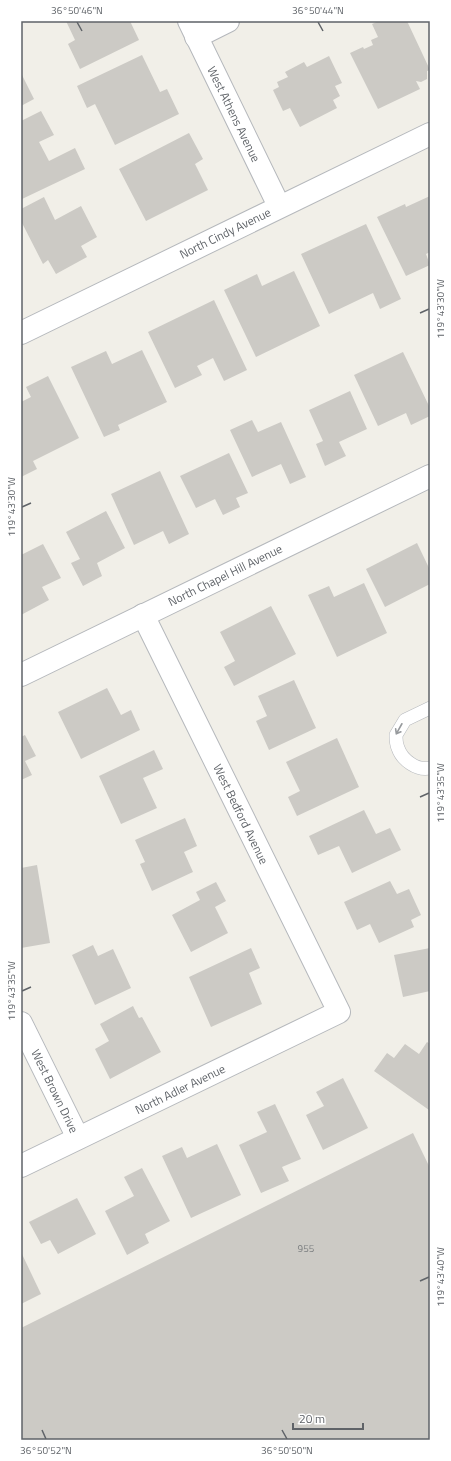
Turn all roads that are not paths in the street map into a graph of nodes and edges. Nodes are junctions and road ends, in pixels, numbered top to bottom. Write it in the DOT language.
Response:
graph roads {
  1 [pos="228,21"];
  2 [pos="193,29"];
  3 [pos="430,134"];
  4 [pos="279,206"];
  5 [pos="21,333"];
  6 [pos="430,476"];
  7 [pos="143,615"];
  8 [pos="21,675"];
  9 [pos="430,708"];
  10 [pos="430,768"];
  11 [pos="339,1012"];
  12 [pos="21,1023"];
  13 [pos="78,1138"];
  14 [pos="21,1166"];
  1 -- 2 [label="street"];
  2 -- 4 [label="street, West Athens Avenue"];
  3 -- 4 [label="street, North Cindy Avenue"];
  4 -- 5 [label="street, North Cindy Avenue"];
  6 -- 7 [label="street, North Chapel Hill Avenue"];
  7 -- 8 [label="street, North Chapel Hill Avenue"];
  7 -- 11 [label="street, West Bedford Avenue"];
  9 -- 10 [label="lane, one-way"];
  11 -- 13 [label="street, North Adler Avenue"];
  12 -- 13 [label="street, West Brown Drive"];
  13 -- 14 [label="street, North Adler Avenue"];
}
